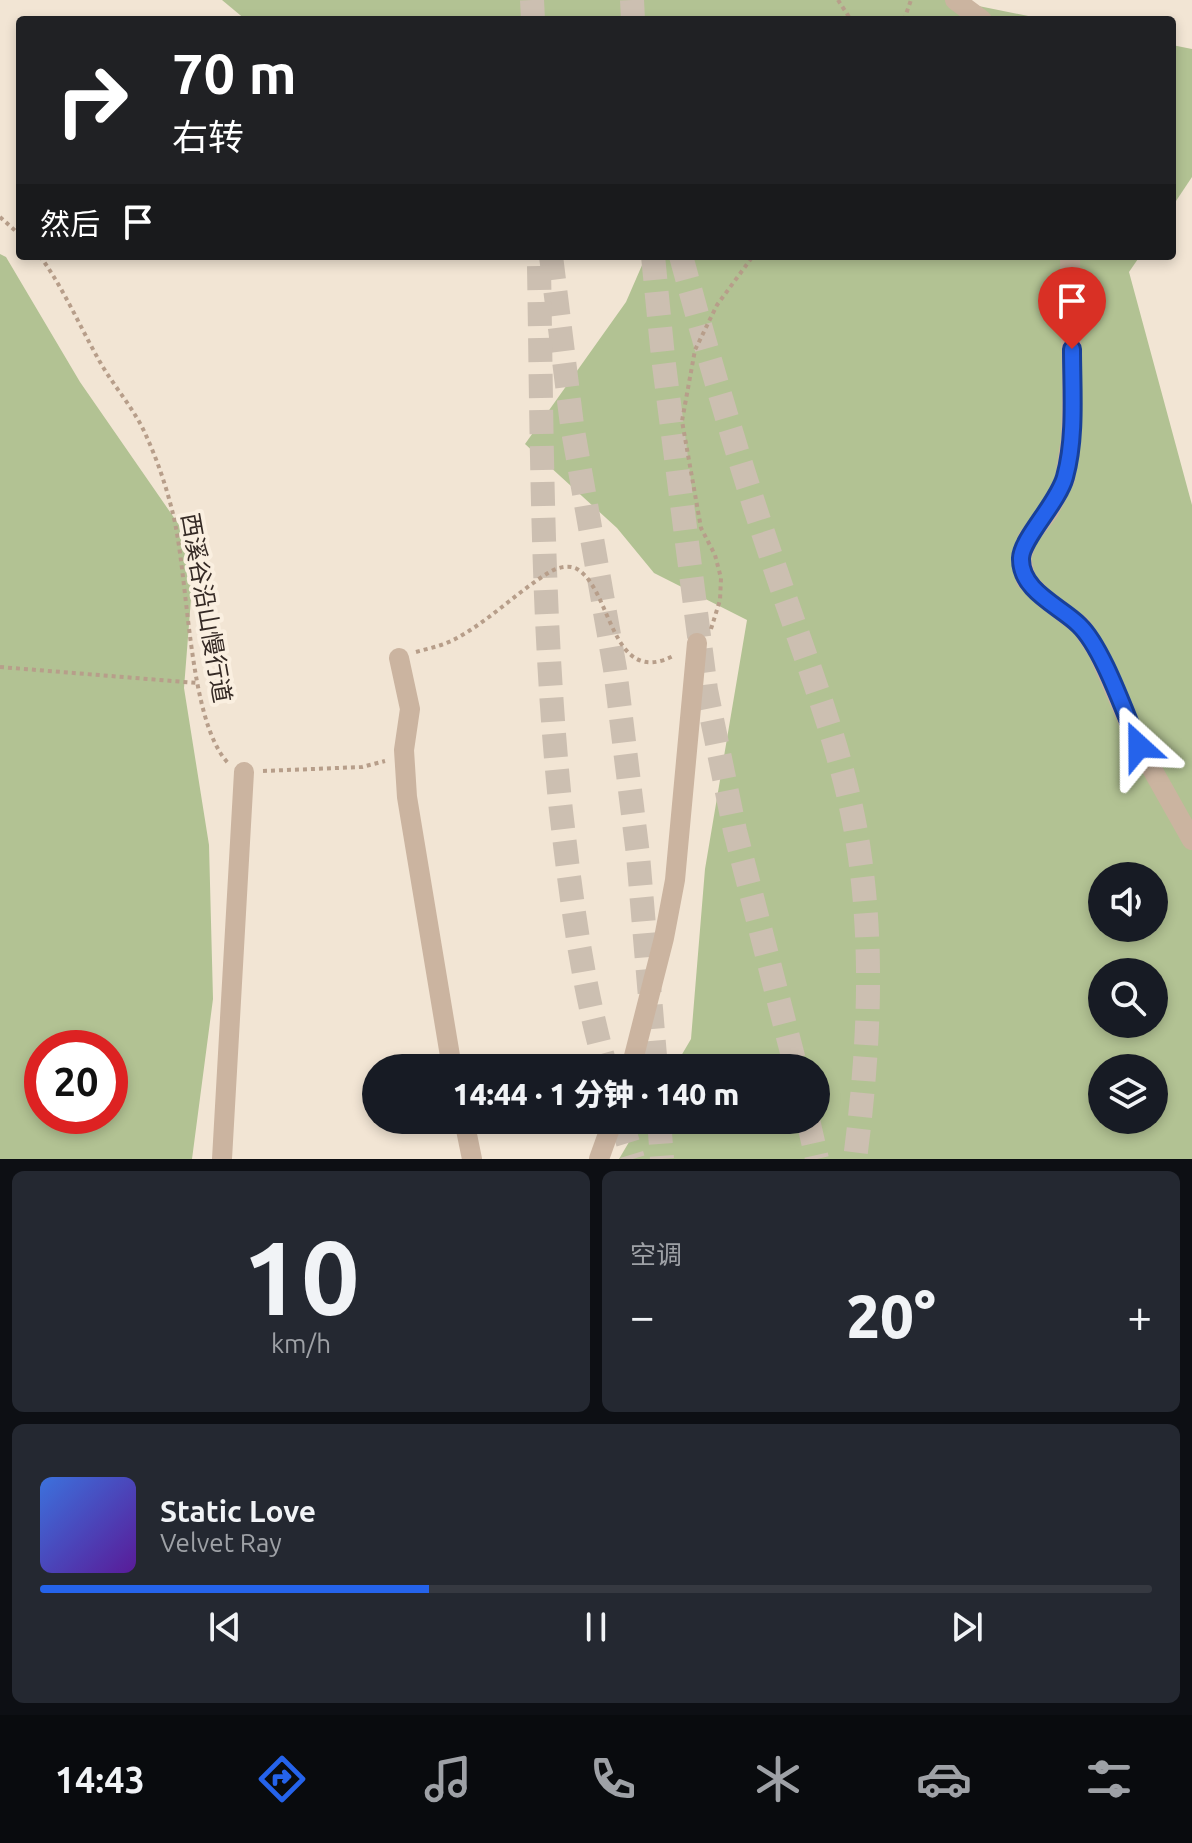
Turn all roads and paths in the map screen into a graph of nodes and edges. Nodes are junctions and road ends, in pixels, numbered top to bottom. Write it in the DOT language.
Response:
graph roads {
  1 [pos="955,0"];
  2 [pos="977,16"];
  3 [pos="0,217"];
  4 [pos="16,231"];
  5 [pos="43,260"];
  6 [pos="750,260"];
  7 [pos="1070,260"];
  8 [pos="697,643"];
  9 [pos="399,658"];
  10 [pos="0,667"];
  11 [pos="198,683"];
  12 [pos="404,750"];
  13 [pos="244,772"];
  14 [pos="1192,840"];
  15 [pos="450,1054"];
  16 [pos="635,1054"];
  17 [pos="467,1134"];
  18 [pos="608,1134"];
  19 [pos="222,1159"];
  20 [pos="472,1159"];
  21 [pos="599,1159"];
  1 -- 2 [label="street"];
  3 -- 4 [label="path"];
  5 -- 11 [label="path, 西溪谷沿山慢行道"];
  6 -- 8 [label="path"];
  7 -- 14 [label="street"];
  8 -- 9 [label="path"];
  8 -- 16 [label="street"];
  9 -- 12 [label="street"];
  10 -- 11 [label="path"];
  11 -- 13 [label="path, 西溪谷沿山慢行道"];
  12 -- 13 [label="path"];
  12 -- 15 [label="street"];
  13 -- 19 [label="street"];
  17 -- 20 [label="street"];
  18 -- 21 [label="street"];
}
